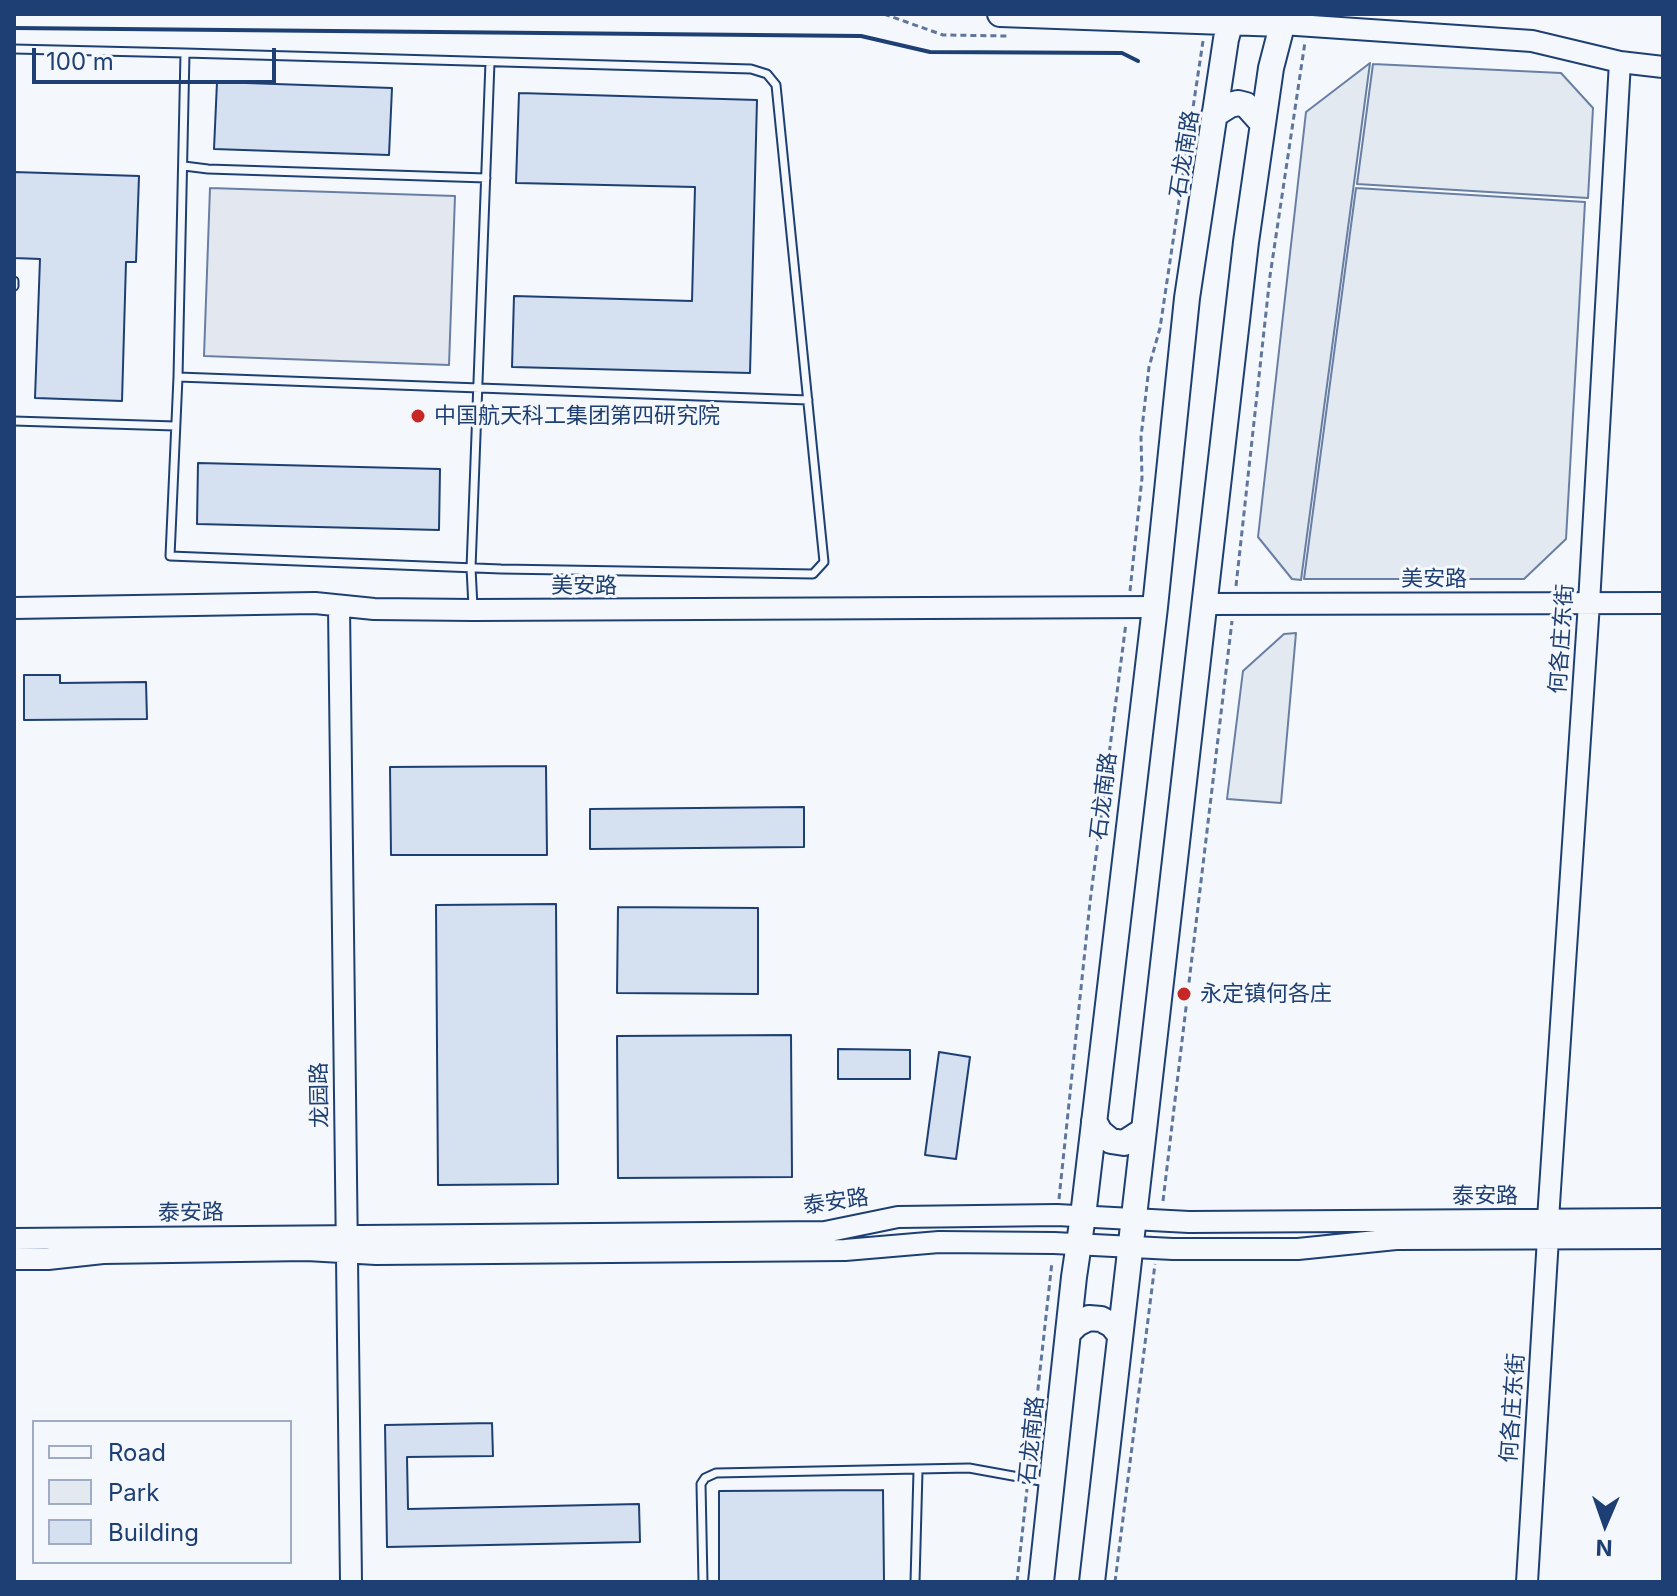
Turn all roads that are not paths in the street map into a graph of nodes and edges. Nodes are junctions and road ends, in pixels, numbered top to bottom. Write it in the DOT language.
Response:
graph roads {
  1 [pos="1000,14"];
  2 [pos="1224,18"];
  3 [pos="1284,19"];
  4 [pos="14,49"];
  5 [pos="185,53"];
  6 [pos="490,62"];
  7 [pos="1620,62"];
  8 [pos="1663,67"];
  9 [pos="1214,115"];
  10 [pos="1263,124"];
  11 [pos="184,166"];
  12 [pos="486,178"];
  13 [pos="178,377"];
  14 [pos="477,389"];
  15 [pos="808,400"];
  16 [pos="14,421"];
  17 [pos="175,426"];
  18 [pos="471,568"];
  19 [pos="1589,603"];
  20 [pos="1663,603"];
  21 [pos="1206,604"];
  22 [pos="339,607"];
  23 [pos="1155,607"];
  24 [pos="14,608"];
  25 [pos="473,610"];
  26 [pos="1094,1121"];
  27 [pos="1144,1130"];
  28 [pos="1083,1216"];
  29 [pos="1133,1218"];
  30 [pos="1663,1219"];
  31 [pos="1548,1228"];
  32 [pos="1663,1238"];
  33 [pos="14,1239"];
  34 [pos="346,1243"];
  35 [pos="1079,1244"];
  36 [pos="1130,1246"];
  37 [pos="14,1259"];
  38 [pos="1068,1333"];
  39 [pos="1120,1335"];
  40 [pos="918,1471"];
  41 [pos="1052,1483"];
  42 [pos="351,1582"];
  43 [pos="703,1582"];
  44 [pos="915,1582"];
  45 [pos="1041,1582"];
  46 [pos="1092,1582"];
  47 [pos="1527,1582"];
  1 -- 2 [label="main road"];
  2 -- 3 [label="main road"];
  2 -- 9 [label="main road, 石龙南路"];
  3 -- 7 [label="street"];
  3 -- 10 [label="main road"];
  4 -- 5 [label="lane"];
  5 -- 6 [label="lane"];
  5 -- 11 [label="lane"];
  6 -- 12 [label="lane"];
  6 -- 15 [label="lane"];
  7 -- 8 [label="street"];
  7 -- 19 [label="street, 何各庄东街"];
  9 -- 10 [label="main road"];
  9 -- 23 [label="main road, 石龙南路"];
  10 -- 21 [label="main road"];
  11 -- 12 [label="lane"];
  11 -- 13 [label="lane"];
  12 -- 14 [label="lane"];
  13 -- 14 [label="lane"];
  13 -- 17 [label="lane"];
  14 -- 15 [label="lane"];
  14 -- 18 [label="lane"];
  15 -- 18 [label="lane"];
  16 -- 17 [label="lane"];
  17 -- 18 [label="lane"];
  18 -- 25 [label="lane"];
  19 -- 20 [label="street, 美安路"];
  19 -- 21 [label="street, 美安路"];
  19 -- 31 [label="street, 何各庄东街"];
  21 -- 27 [label="main road"];
  22 -- 24 [label="street, 美安路"];
  22 -- 25 [label="street, 美安路"];
  22 -- 34 [label="street, 龙园路"];
  23 -- 25 [label="street, 美安路"];
  23 -- 26 [label="main road, 石龙南路"];
  26 -- 27 [label="main road"];
  26 -- 28 [label="main road, 石龙南路"];
  27 -- 29 [label="main road"];
  28 -- 29 [label="street, 泰安路"];
  28 -- 34 [label="street, 泰安路"];
  28 -- 35 [label="main road, 石龙南路"];
  29 -- 31 [label="street, 泰安路"];
  29 -- 36 [label="main road"];
  30 -- 31 [label="street, 泰安路"];
  31 -- 32 [label="street, 泰安路"];
  31 -- 36 [label="street, 泰安路"];
  31 -- 47 [label="street, 何各庄东街"];
  33 -- 34 [label="street, 泰安路"];
  34 -- 35 [label="street, 泰安路"];
  34 -- 37 [label="street, 泰安路"];
  34 -- 42 [label="street, 龙园路"];
  35 -- 36 [label="street, 泰安路"];
  35 -- 38 [label="main road, 石龙南路"];
  36 -- 39 [label="main road"];
  38 -- 39 [label="main road"];
  38 -- 41 [label="main road, 石龙南路"];
  39 -- 46 [label="main road"];
  40 -- 41 [label="lane"];
  40 -- 43 [label="lane"];
  40 -- 44 [label="lane"];
  41 -- 45 [label="main road, 石龙南路"];
}
